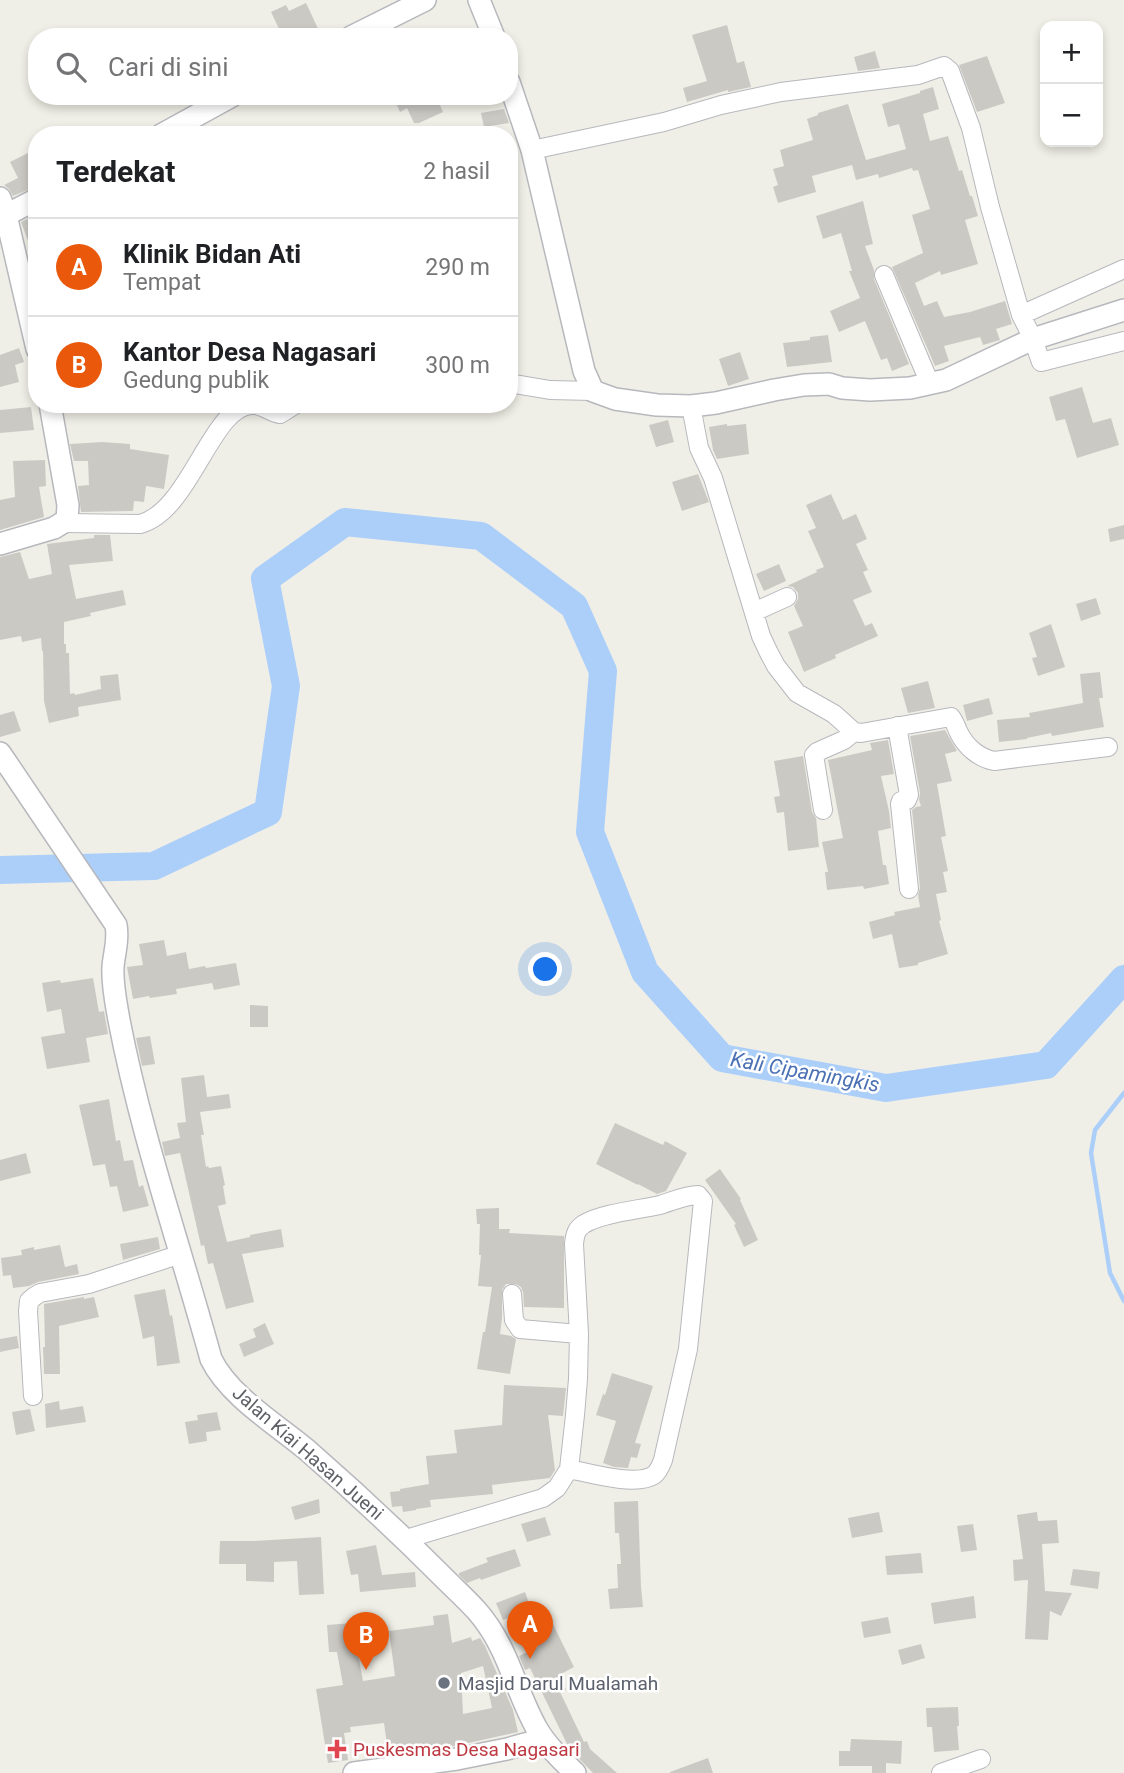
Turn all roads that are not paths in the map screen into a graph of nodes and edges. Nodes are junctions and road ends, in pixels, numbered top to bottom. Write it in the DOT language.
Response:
graph roads {
  1 [pos="425,0"];
  2 [pos="479,0"];
  3 [pos="369,28"];
  4 [pos="490,28"];
  5 [pos="216,105"];
  6 [pos="517,105"];
  7 [pos="177,126"];
  8 [pos="532,150"];
  9 [pos="28,204"];
  10 [pos="4,219"];
  11 [pos="1124,269"];
  12 [pos="884,275"];
  13 [pos="1124,310"];
  14 [pos="28,314"];
  15 [pos="1021,315"];
  16 [pos="1033,339"];
  17 [pos="1124,341"];
  18 [pos="930,384"];
  19 [pos="518,385"];
  20 [pos="593,391"];
  21 [pos="691,406"];
  22 [pos="52,413"];
  23 [pos="235,413"];
  24 [pos="64,523"];
  25 [pos="0,544"];
  26 [pos="787,597"];
  27 [pos="754,612"];
  28 [pos="897,726"];
  29 [pos="854,732"];
  30 [pos="1108,747"];
  31 [pos="0,754"];
  32 [pos="823,810"];
  33 [pos="909,889"];
  34 [pos="181,1254"];
  35 [pos="512,1294"];
  36 [pos="579,1334"];
  37 [pos="33,1396"];
  38 [pos="569,1469"];
  39 [pos="405,1539"];
  40 [pos="543,1739"];
  41 [pos="981,1759"];
  42 [pos="354,1773"];
  43 [pos="575,1773"];
  44 [pos="941,1773"];
  1 -- 3 [label="street"];
  2 -- 4 [label="street"];
  5 -- 7 [label="street"];
  6 -- 8 [label="street"];
  8 -- 15 [label="street"];
  8 -- 20 [label="street"];
  9 -- 10 [label="street"];
  10 -- 14 [label="street"];
  11 -- 15 [label="street"];
  12 -- 18 [label="street"];
  13 -- 16 [label="street"];
  15 -- 16 [label="street"];
  16 -- 17 [label="street"];
  16 -- 18 [label="street"];
  18 -- 21 [label="street"];
  19 -- 20 [label="street"];
  20 -- 21 [label="street"];
  21 -- 27 [label="street"];
  22 -- 24 [label="street"];
  23 -- 24 [label="street"];
  24 -- 25 [label="street"];
  26 -- 27 [label="street"];
  27 -- 29 [label="street"];
  28 -- 29 [label="street"];
  28 -- 30 [label="street"];
  28 -- 33 [label="street"];
  29 -- 32 [label="street"];
  31 -- 34 [label="street, Jalan Kiai Hasan Jueni"];
  34 -- 37 [label="street"];
  34 -- 39 [label="street, Jalan Kiai Hasan Jueni"];
  35 -- 36 [label="street"];
  36 -- 38 [label="street"];
  36 -- 38 [label="street"];
  38 -- 39 [label="street"];
  39 -- 40 [label="street, Jalan Kiai Hasan Jueni"];
  40 -- 42 [label="street"];
  40 -- 43 [label="street, Jalan Kiai Hasan Jueni"];
  41 -- 44 [label="street"];
}
